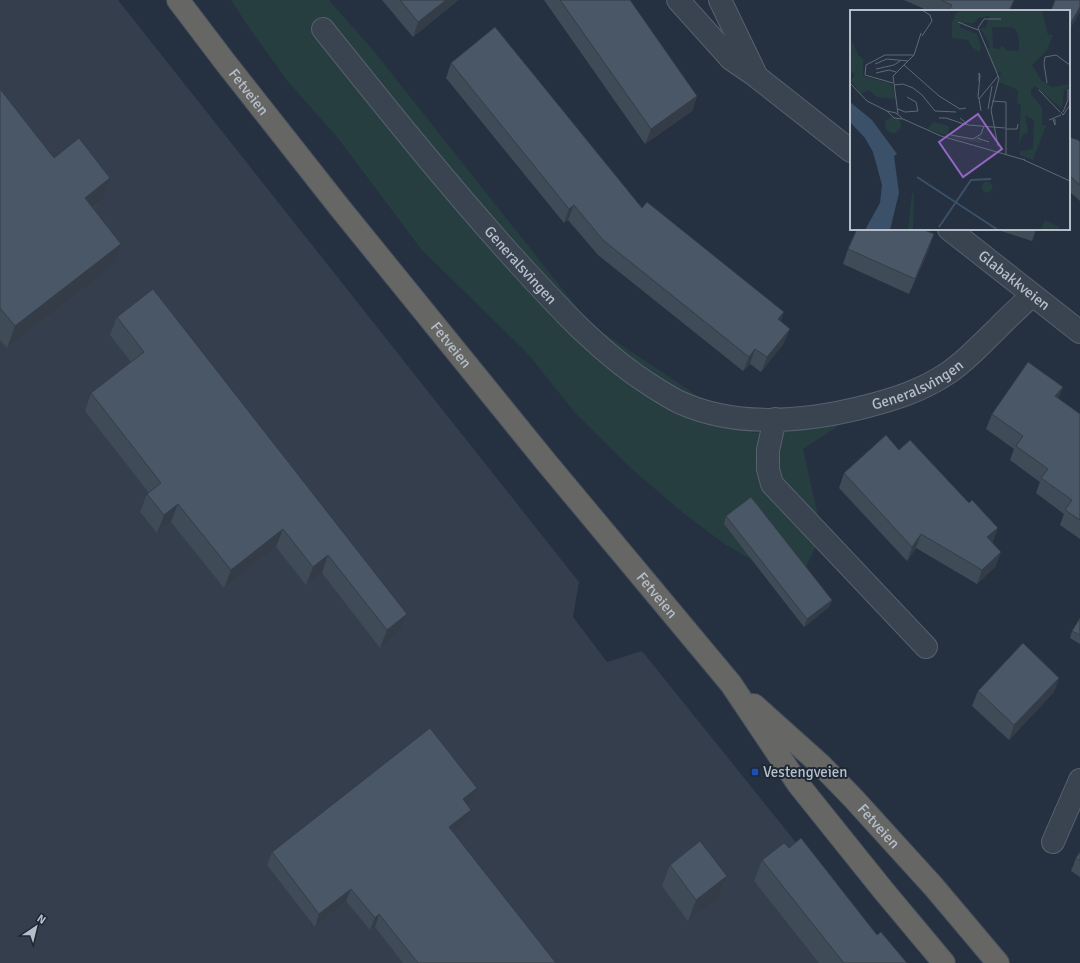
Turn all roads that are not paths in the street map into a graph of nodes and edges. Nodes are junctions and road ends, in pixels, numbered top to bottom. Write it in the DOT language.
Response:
graph roads {
  1 [pos="178,0"];
  2 [pos="678,0"];
  3 [pos="720,0"];
  4 [pos="323,28"];
  5 [pos="757,77"];
  6 [pos="850,150"];
  7 [pos="950,230"];
  8 [pos="1032,295"];
  9 [pos="1080,332"];
  10 [pos="775,419"];
  11 [pos="926,647"];
  12 [pos="731,684"];
  13 [pos="1080,780"];
  14 [pos="1053,842"];
  15 [pos="944,963"];
  16 [pos="998,963"];
  1 -- 12 [label="highway, Fetveien"];
  2 -- 5 [label="street"];
  3 -- 5 [label="street"];
  4 -- 10 [label="street, Generalsvingen"];
  5 -- 6 [label="street"];
  7 -- 8 [label="street, Glabakkveien"];
  8 -- 9 [label="street, Glabakkveien"];
  8 -- 10 [label="street, Generalsvingen"];
  10 -- 11 [label="street"];
  12 -- 15 [label="highway, Fetveien"];
  12 -- 16 [label="highway, Fetveien"];
  13 -- 14 [label="street"];
}
